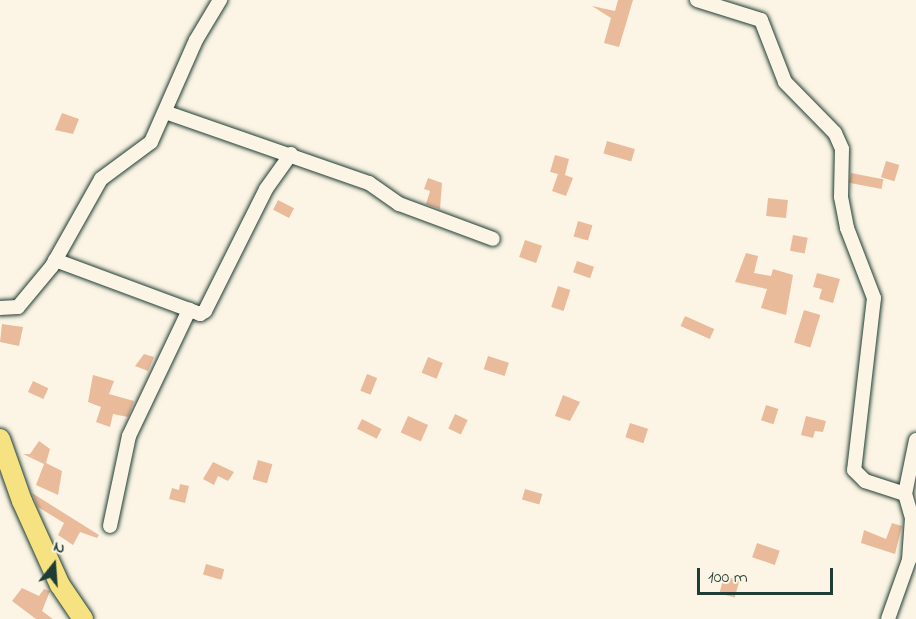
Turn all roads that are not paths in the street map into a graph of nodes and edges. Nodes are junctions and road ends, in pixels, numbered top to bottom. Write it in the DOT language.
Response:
graph roads {
  1 [pos="220,0"];
  2 [pos="698,0"];
  3 [pos="165,112"];
  4 [pos="291,154"];
  5 [pos="493,239"];
  6 [pos="55,260"];
  7 [pos="0,308"];
  8 [pos="189,310"];
  9 [pos="0,439"];
  10 [pos="916,440"];
  11 [pos="905,494"];
  12 [pos="110,526"];
  13 [pos="83,619"];
  14 [pos="888,619"];
  1 -- 3 [label="street"];
  2 -- 11 [label="street"];
  3 -- 4 [label="street"];
  3 -- 6 [label="street"];
  4 -- 5 [label="street"];
  4 -- 8 [label="street"];
  6 -- 7 [label="street"];
  6 -- 8 [label="street"];
  8 -- 12 [label="street"];
  9 -- 13 [label="highway"];
  10 -- 11 [label="street"];
  11 -- 14 [label="street"];
}
